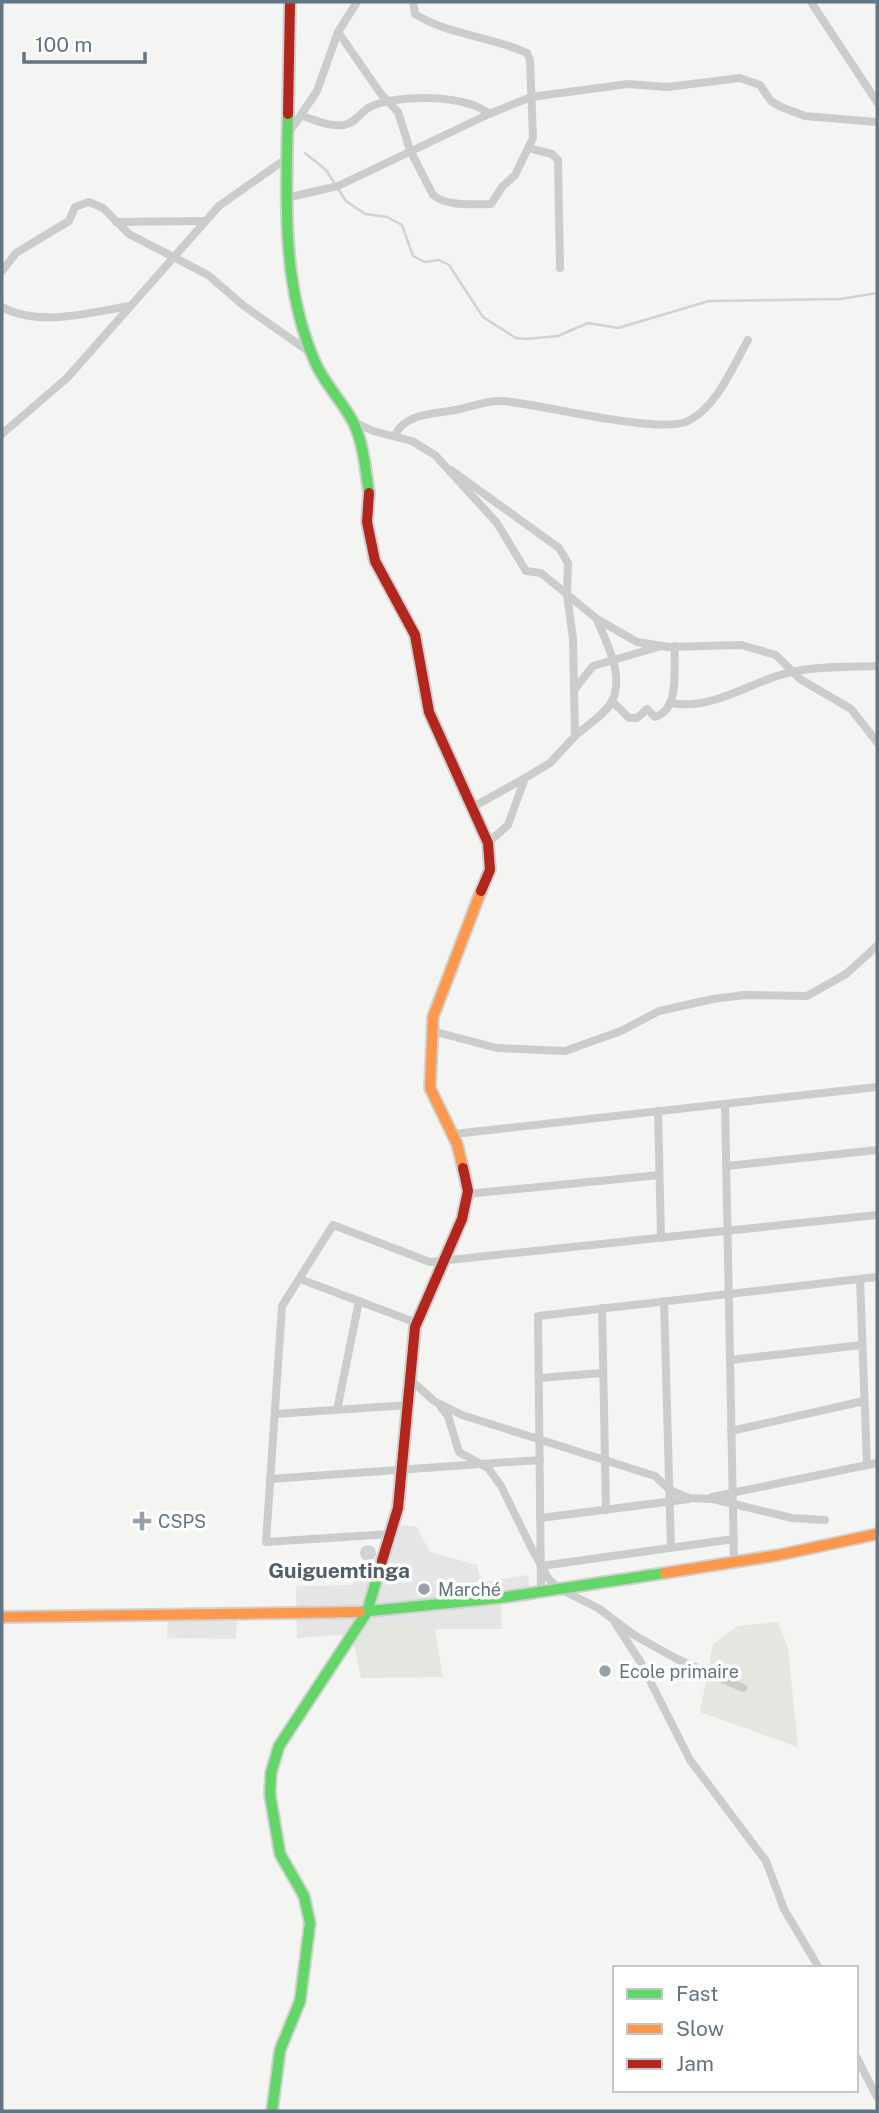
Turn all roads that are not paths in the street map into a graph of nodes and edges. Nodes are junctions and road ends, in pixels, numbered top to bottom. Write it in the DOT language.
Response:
graph roads {
  1 [pos="290,2"];
  2 [pos="357,2"];
  3 [pos="413,2"];
  4 [pos="811,2"];
  5 [pos="338,32"];
  6 [pos="531,97"];
  7 [pos="387,101"];
  8 [pos="877,102"];
  9 [pos="489,114"];
  10 [pos="302,116"];
  11 [pos="877,122"];
  12 [pos="288,134"];
  13 [pos="528,148"];
  14 [pos="410,150"];
  15 [pos="287,158"];
  16 [pos="286,198"];
  17 [pos="205,221"];
  18 [pos="116,222"];
  19 [pos="173,257"];
  20 [pos="561,268"];
  21 [pos="2,271"];
  22 [pos="129,306"];
  23 [pos="2,307"];
  24 [pos="748,340"];
  25 [pos="311,353"];
  26 [pos="352,421"];
  27 [pos="2,434"];
  28 [pos="395,436"];
  29 [pos="443,465"];
  30 [pos="567,594"];
  31 [pos="597,620"];
  32 [pos="660,646"];
  33 [pos="675,646"];
  34 [pos="613,659"];
  35 [pos="877,666"];
  36 [pos="795,671"];
  37 [pos="574,690"];
  38 [pos="612,701"];
  39 [pos="672,703"];
  40 [pos="575,736"];
  41 [pos="877,742"];
  42 [pos="525,778"];
  43 [pos="473,807"];
  44 [pos="488,843"];
  45 [pos="877,946"];
  46 [pos="432,1031"];
  47 [pos="877,1087"];
  48 [pos="725,1104"];
  49 [pos="658,1111"];
  50 [pos="454,1134"];
  51 [pos="877,1150"];
  52 [pos="726,1166"];
  53 [pos="659,1175"];
  54 [pos="467,1194"];
  55 [pos="877,1214"];
  56 [pos="727,1231"];
  57 [pos="661,1238"];
  58 [pos="444,1261"];
  59 [pos="877,1277"];
  60 [pos="299,1279"];
  61 [pos="860,1279"];
  62 [pos="729,1294"];
  63 [pos="359,1301"];
  64 [pos="664,1301"];
  65 [pos="602,1308"];
  66 [pos="417,1323"];
  67 [pos="862,1345"];
  68 [pos="730,1360"];
  69 [pos="603,1373"];
  70 [pos="539,1378"];
  71 [pos="412,1381"];
  72 [pos="434,1401"];
  73 [pos="864,1401"];
  74 [pos="409,1405"];
  75 [pos="337,1410"];
  76 [pos="275,1414"];
  77 [pos="732,1431"];
  78 [pos="540,1437"];
  79 [pos="605,1459"];
  80 [pos="540,1460"];
  81 [pos="877,1463"];
  82 [pos="476,1464"];
  83 [pos="867,1465"];
  84 [pos="403,1469"];
  85 [pos="270,1479"];
  86 [pos="670,1490"];
  87 [pos="733,1494"];
  88 [pos="700,1498"];
  89 [pos="670,1502"];
  90 [pos="733,1505"];
  91 [pos="607,1510"];
  92 [pos="540,1518"];
  93 [pos="825,1520"];
  94 [pos="390,1534"];
  95 [pos="877,1534"];
  96 [pos="734,1539"];
  97 [pos="671,1548"];
  98 [pos="734,1562"];
  99 [pos="541,1566"];
  100 [pos="558,1588"];
  101 [pos="541,1590"];
  102 [pos="367,1612"];
  103 [pos="2,1617"];
  104 [pos="612,1618"];
  105 [pos="743,1688"];
  106 [pos="818,1966"];
  107 [pos="858,2060"];
  108 [pos="877,2097"];
  109 [pos="272,2111"];
  1 -- 12 [label="street"];
  2 -- 5 [label="street"];
  3 -- 6 [label="street"];
  4 -- 8 [label="street"];
  5 -- 7 [label="street"];
  5 -- 10 [label="street"];
  6 -- 9 [label="street"];
  6 -- 11 [label="street"];
  6 -- 13 [label="street"];
  7 -- 9 [label="street"];
  7 -- 10 [label="street"];
  7 -- 14 [label="street"];
  9 -- 14 [label="street"];
  10 -- 12 [label="street"];
  12 -- 15 [label="street"];
  13 -- 14 [label="street"];
  13 -- 20 [label="street"];
  14 -- 16 [label="street"];
  15 -- 16 [label="street"];
  15 -- 17 [label="street"];
  16 -- 25 [label="street"];
  17 -- 18 [label="street"];
  17 -- 19 [label="street"];
  18 -- 19 [label="street"];
  18 -- 21 [label="street"];
  19 -- 22 [label="street"];
  19 -- 25 [label="street"];
  22 -- 23 [label="street"];
  22 -- 27 [label="street"];
  24 -- 28 [label="street"];
  25 -- 26 [label="street"];
  26 -- 28 [label="street"];
  26 -- 43 [label="street"];
  28 -- 29 [label="street"];
  29 -- 30 [label="street"];
  29 -- 30 [label="street"];
  30 -- 31 [label="street"];
  30 -- 37 [label="street"];
  31 -- 32 [label="street"];
  31 -- 34 [label="street"];
  32 -- 33 [label="street"];
  32 -- 34 [label="street"];
  33 -- 36 [label="street"];
  33 -- 39 [label="street"];
  34 -- 37 [label="street"];
  34 -- 38 [label="street"];
  35 -- 36 [label="street"];
  36 -- 39 [label="street"];
  36 -- 41 [label="street"];
  37 -- 40 [label="street"];
  38 -- 39 [label="street"];
  38 -- 40 [label="street"];
  40 -- 42 [label="street"];
  42 -- 43 [label="street"];
  42 -- 44 [label="street"];
  43 -- 44 [label="street"];
  44 -- 46 [label="street"];
  45 -- 46 [label="street"];
  46 -- 50 [label="street"];
  47 -- 48 [label="street"];
  48 -- 49 [label="street"];
  48 -- 52 [label="street"];
  49 -- 50 [label="street"];
  49 -- 53 [label="street"];
  50 -- 54 [label="street"];
  51 -- 52 [label="street"];
  52 -- 56 [label="street"];
  53 -- 54 [label="street"];
  53 -- 57 [label="street"];
  54 -- 58 [label="street"];
  55 -- 56 [label="street"];
  56 -- 57 [label="street"];
  56 -- 62 [label="street"];
  57 -- 58 [label="street"];
  58 -- 60 [label="street"];
  58 -- 66 [label="street"];
  59 -- 61 [label="street"];
  60 -- 63 [label="street"];
  60 -- 76 [label="street"];
  61 -- 62 [label="street"];
  61 -- 67 [label="street"];
  62 -- 64 [label="street"];
  62 -- 68 [label="street"];
  63 -- 66 [label="street"];
  63 -- 75 [label="street"];
  64 -- 65 [label="street"];
  64 -- 86 [label="street"];
  65 -- 69 [label="street"];
  65 -- 70 [label="street"];
  66 -- 71 [label="street"];
  67 -- 68 [label="street"];
  67 -- 73 [label="street"];
  68 -- 77 [label="street"];
  69 -- 70 [label="street"];
  69 -- 79 [label="street"];
  70 -- 78 [label="street"];
  71 -- 72 [label="street"];
  71 -- 74 [label="street"];
  72 -- 78 [label="street"];
  72 -- 82 [label="street"];
  73 -- 77 [label="street"];
  73 -- 83 [label="street"];
  74 -- 75 [label="street"];
  74 -- 84 [label="street"];
  75 -- 76 [label="street"];
  76 -- 85 [label="street"];
  77 -- 87 [label="street"];
  78 -- 79 [label="street"];
  78 -- 80 [label="street"];
  79 -- 86 [label="street"];
  79 -- 91 [label="street"];
  80 -- 82 [label="street"];
  80 -- 92 [label="street"];
  81 -- 83 [label="street"];
  82 -- 84 [label="street"];
  82 -- 99 [label="street"];
  83 -- 87 [label="street"];
  84 -- 85 [label="street"];
  84 -- 94 [label="street"];
  85 -- 94 [label="street"];
  86 -- 88 [label="street"];
  86 -- 89 [label="street"];
  87 -- 88 [label="street"];
  87 -- 90 [label="street"];
  88 -- 89 [label="street"];
  88 -- 90 [label="street"];
  89 -- 91 [label="street"];
  89 -- 97 [label="street"];
  90 -- 93 [label="street"];
  90 -- 96 [label="street"];
  91 -- 92 [label="street"];
  92 -- 99 [label="street"];
  94 -- 102 [label="street"];
  95 -- 98 [label="street"];
  96 -- 97 [label="street"];
  96 -- 98 [label="street"];
  97 -- 99 [label="street"];
  98 -- 100 [label="street"];
  99 -- 100 [label="street"];
  99 -- 101 [label="street"];
  100 -- 101 [label="street"];
  100 -- 104 [label="street"];
  101 -- 102 [label="street"];
  102 -- 103 [label="street"];
  102 -- 109 [label="street"];
  104 -- 105 [label="street"];
  104 -- 106 [label="street"];
  107 -- 108 [label="street"];
}
